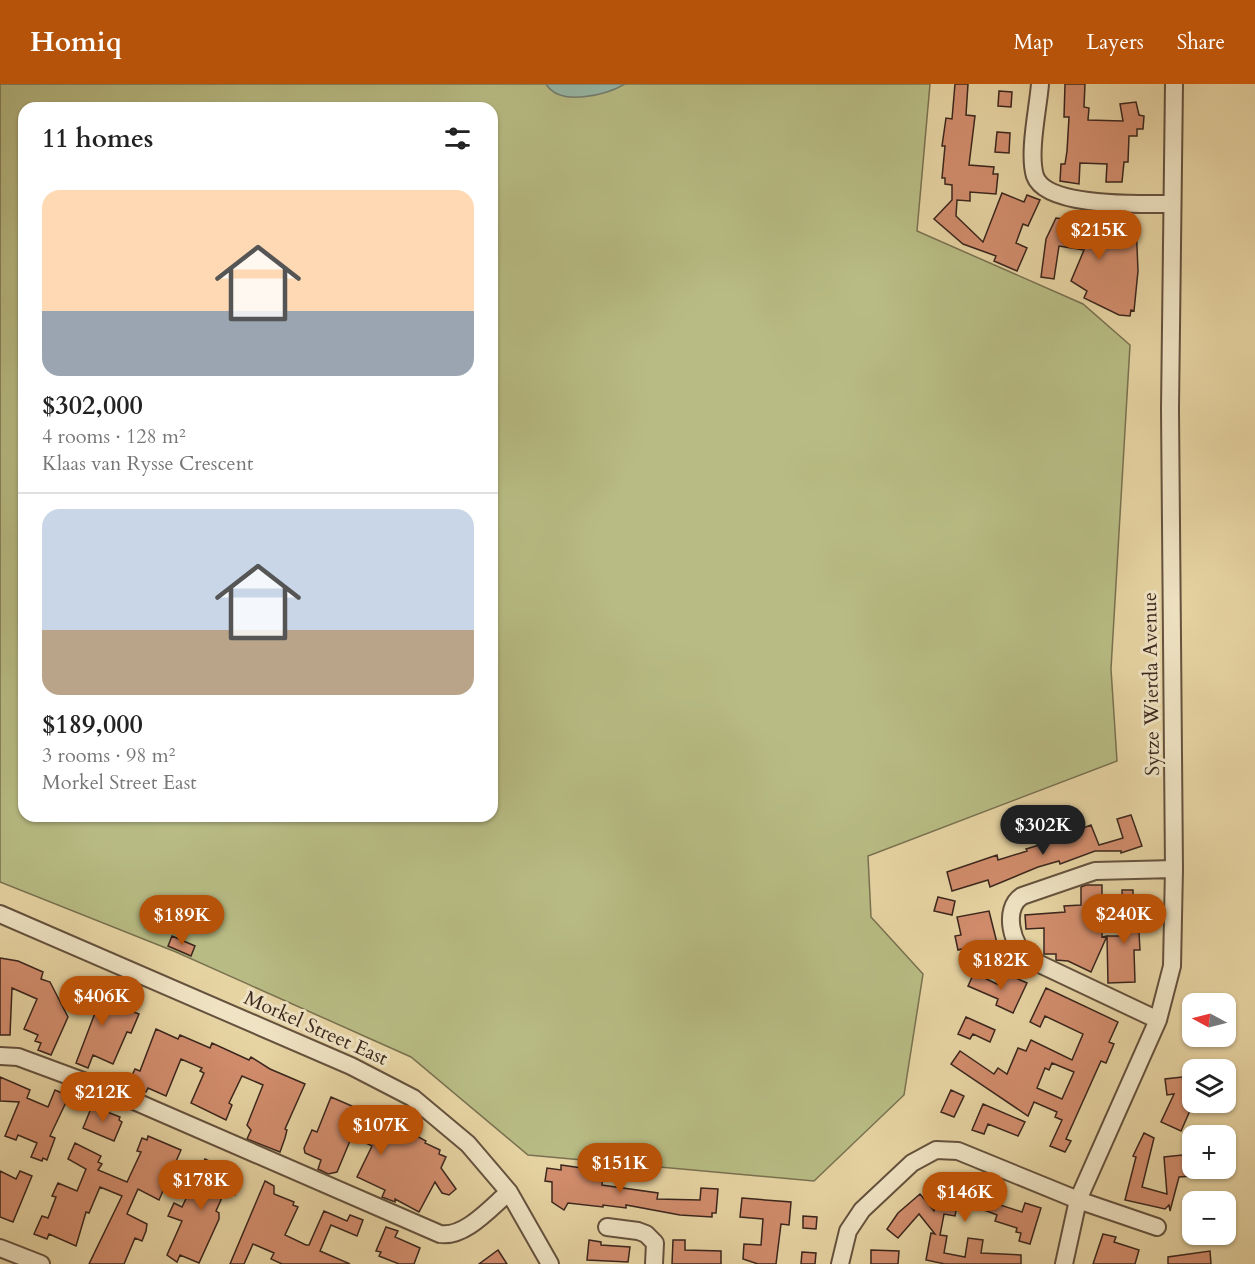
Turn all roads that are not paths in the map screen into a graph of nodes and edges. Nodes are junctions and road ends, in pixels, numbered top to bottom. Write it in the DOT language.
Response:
graph roads {
  1 [pos="1040,84"];
  2 [pos="1174,84"];
  3 [pos="1170,204"];
  4 [pos="1174,869"];
  5 [pos="0,914"];
  6 [pos="1158,1020"];
  7 [pos="0,1056"];
  8 [pos="509,1192"];
  9 [pos="1078,1200"];
  10 [pos="607,1227"];
  11 [pos="1157,1227"];
  12 [pos="0,1248"];
  13 [pos="41,1264"];
  14 [pos="550,1264"];
  15 [pos="654,1264"];
  16 [pos="840,1264"];
  17 [pos="1064,1264"];
  1 -- 3 [label="street"];
  2 -- 3 [label="street, Sytze Wierda Avenue"];
  3 -- 4 [label="street, Sytze Wierda Avenue"];
  4 -- 6 [label="street, Sytze Wierda Avenue"];
  4 -- 6 [label="street"];
  5 -- 8 [label="street, Morkel Street East"];
  6 -- 9 [label="street, Sytze Wierda Avenue"];
  7 -- 8 [label="street"];
  8 -- 14 [label="street, Morkel Street East"];
  9 -- 11 [label="street"];
  9 -- 16 [label="street"];
  9 -- 17 [label="street, Sytze Wierda Avenue"];
  10 -- 15 [label="street"];
  12 -- 13 [label="street"];
}
